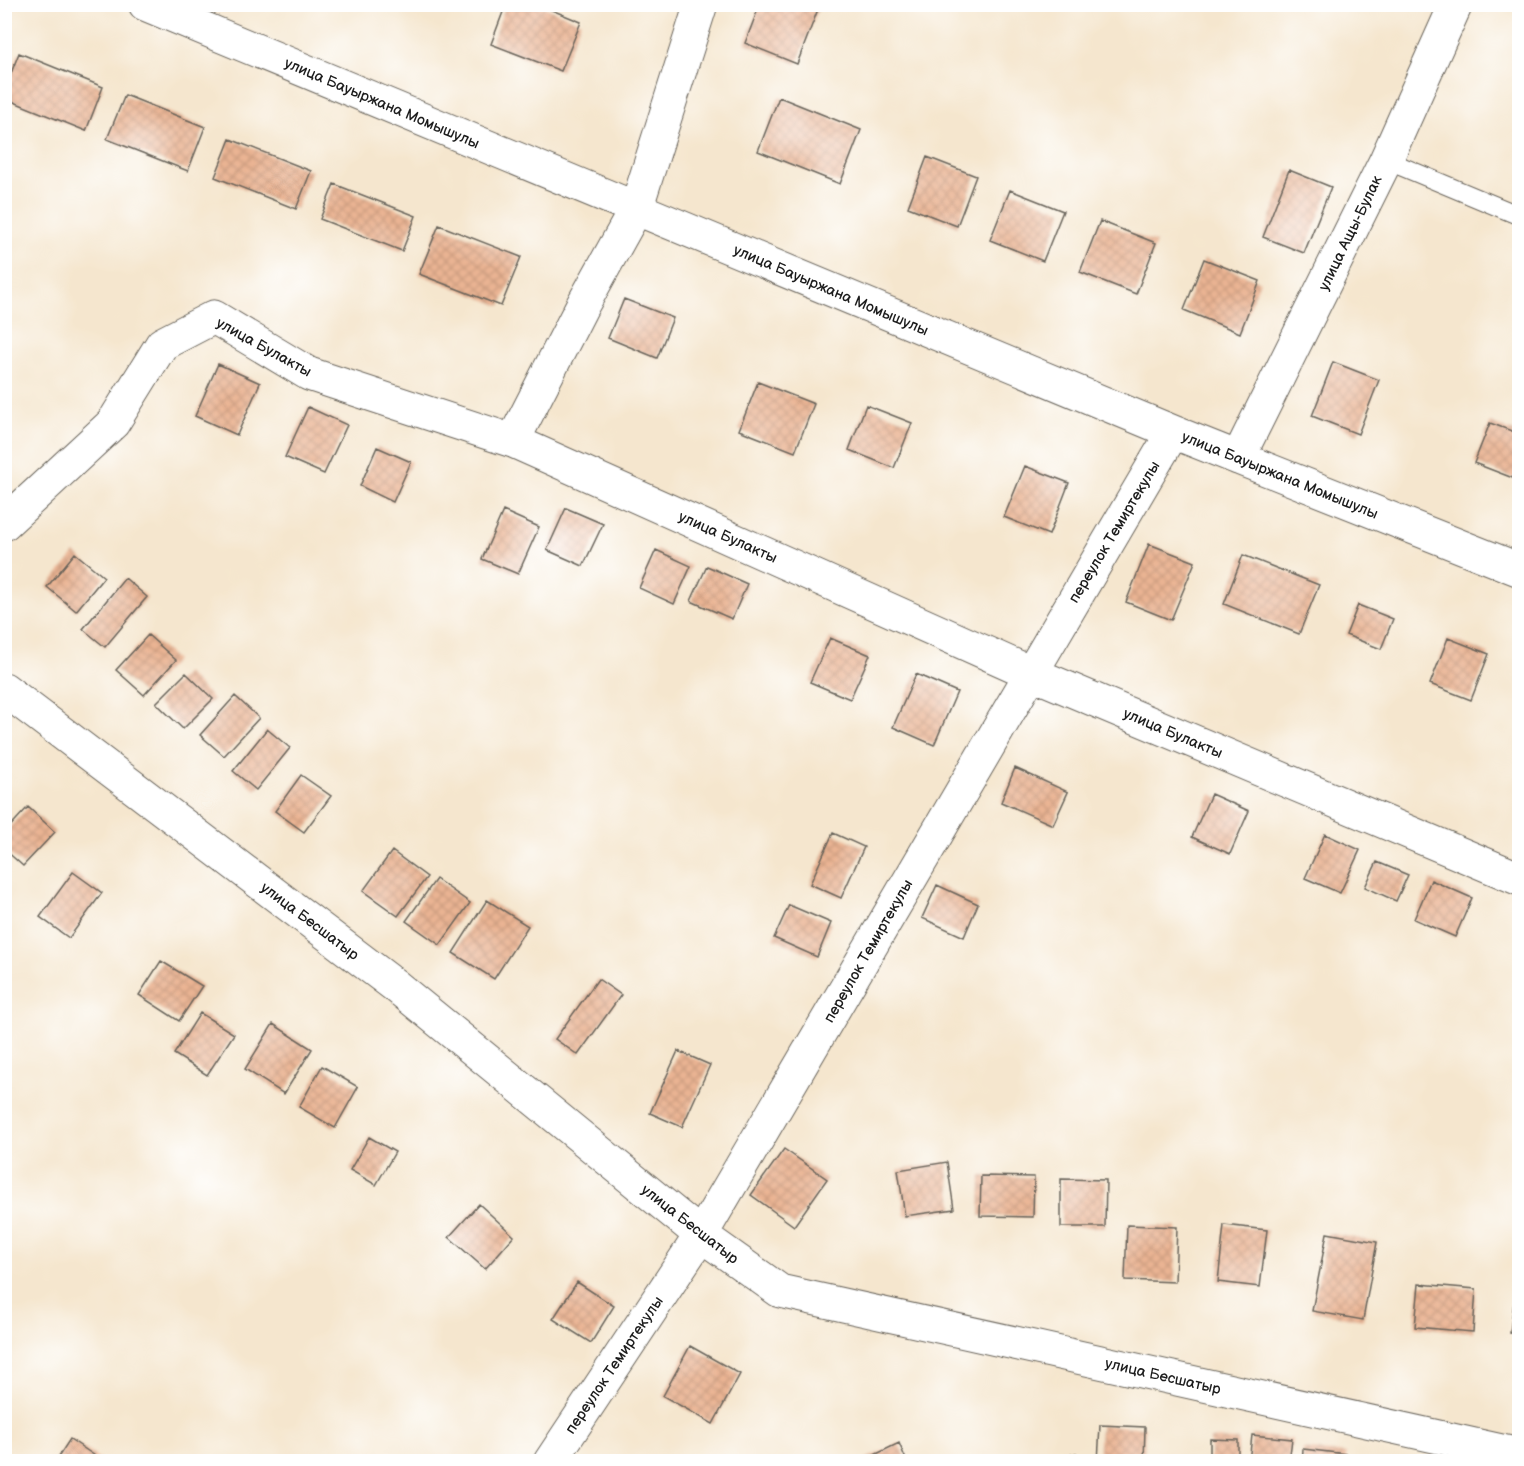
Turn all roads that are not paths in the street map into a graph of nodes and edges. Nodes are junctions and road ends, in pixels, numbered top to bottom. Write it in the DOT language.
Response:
graph roads {
  1 [pos="145,4"];
  2 [pos="701,4"];
  3 [pos="1456,4"];
  4 [pos="1386,160"];
  5 [pos="636,209"];
  6 [pos="1520,216"];
  7 [pos="1173,432"];
  8 [pos="513,441"];
  9 [pos="1238,458"];
  10 [pos="4,524"];
  11 [pos="1520,570"];
  12 [pos="1031,673"];
  13 [pos="4,689"];
  14 [pos="1520,879"];
  15 [pos="701,1235"];
  16 [pos="1520,1455"];
  17 [pos="550,1461"];
  1 -- 5 [label="street, улица Бауыржана Момышулы"];
  2 -- 5 [label="street"];
  3 -- 4 [label="street, улица Ащы-Булак"];
  4 -- 6 [label="lane"];
  4 -- 9 [label="street, улица Ащы-Булак"];
  5 -- 7 [label="street, улица Бауыржана Момышулы"];
  5 -- 8 [label="street"];
  7 -- 9 [label="street, улица Бауыржана Момышулы"];
  7 -- 12 [label="street, переулок Темиртекулы"];
  8 -- 10 [label="street, улица Булакты"];
  8 -- 12 [label="street, улица Булакты"];
  9 -- 11 [label="street, улица Бауыржана Момышулы"];
  12 -- 14 [label="street, улица Булакты"];
  12 -- 15 [label="street, переулок Темиртекулы"];
  13 -- 15 [label="street, улица Бесшатыр"];
  15 -- 16 [label="street, улица Бесшатыр"];
  15 -- 17 [label="street, переулок Темиртекулы"];
}
